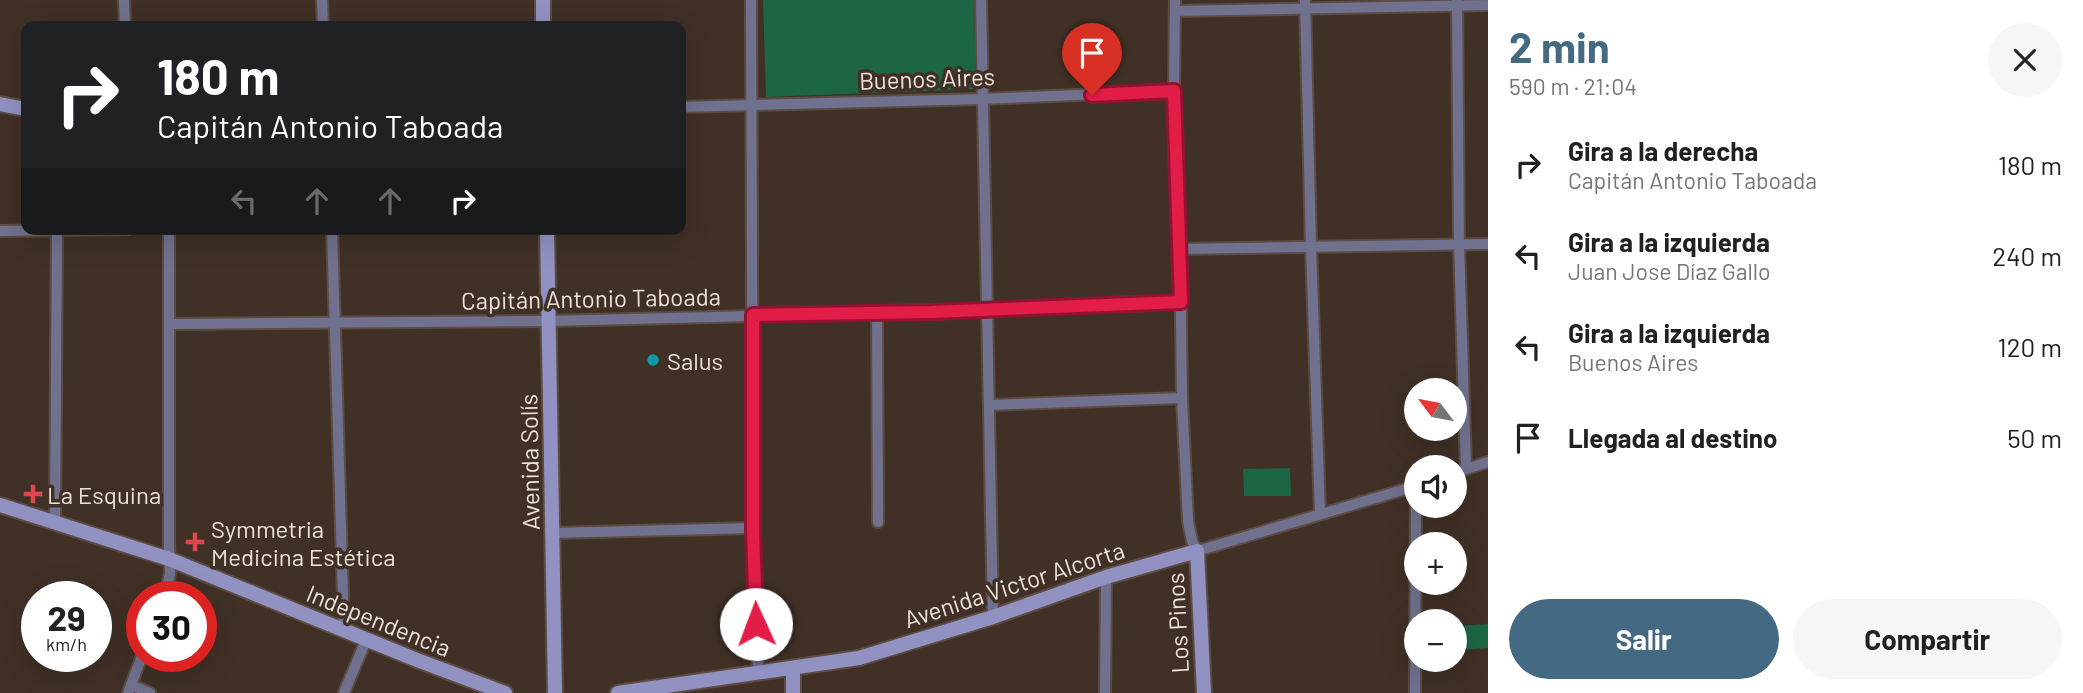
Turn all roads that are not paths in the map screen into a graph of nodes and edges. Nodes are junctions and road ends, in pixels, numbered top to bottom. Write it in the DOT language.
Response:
graph roads {
  1 [pos="124,0"];
  2 [pos="322,0"];
  3 [pos="543,0"];
  4 [pos="751,0"];
  5 [pos="981,0"];
  6 [pos="1457,3"];
  7 [pos="1175,5"];
  8 [pos="1305,5"];
  9 [pos="1488,5"];
  10 [pos="125,21"];
  11 [pos="323,21"];
  12 [pos="543,21"];
  13 [pos="1174,91"];
  14 [pos="982,99"];
  15 [pos="0,104"];
  16 [pos="752,106"];
  17 [pos="686,107"];
  18 [pos="21,108"];
  19 [pos="0,231"];
  20 [pos="21,231"];
  21 [pos="57,235"];
  22 [pos="169,235"];
  23 [pos="332,235"];
  24 [pos="547,235"];
  25 [pos="1459,244"];
  26 [pos="1488,244"];
  27 [pos="1311,247"];
  28 [pos="1180,249"];
  29 [pos="1181,302"];
  30 [pos="986,310"];
  31 [pos="877,313"];
  32 [pos="753,315"];
  33 [pos="548,321"];
  34 [pos="170,324"];
  35 [pos="335,324"];
  36 [pos="1182,398"];
  37 [pos="989,405"];
  38 [pos="1460,455"];
  39 [pos="1488,462"];
  40 [pos="1467,469"];
  41 [pos="1404,490"];
  42 [pos="0,505"];
  43 [pos="1320,514"];
  44 [pos="1416,518"];
  45 [pos="55,522"];
  46 [pos="878,522"];
  47 [pos="753,528"];
  48 [pos="553,533"];
  49 [pos="1197,551"];
  50 [pos="169,559"];
  51 [pos="1106,576"];
  52 [pos="169,581"];
  53 [pos="993,617"];
  54 [pos="344,631"];
  55 [pos="366,640"];
  56 [pos="793,668"];
  57 [pos="136,672"];
  58 [pos="758,673"];
  59 [pos="130,689"];
  60 [pos="150,693"];
  61 [pos="344,693"];
  62 [pos="505,693"];
  63 [pos="555,693"];
  64 [pos="620,693"];
  65 [pos="793,693"];
  66 [pos="1105,693"];
  67 [pos="1203,693"];
  68 [pos="1415,693"];
  1 -- 10 [label="street"];
  2 -- 11 [label="street"];
  3 -- 12 [label="main road"];
  4 -- 16 [label="street"];
  5 -- 14 [label="street"];
  6 -- 8 [label="street"];
  6 -- 9 [label="street"];
  6 -- 25 [label="street"];
  7 -- 8 [label="street"];
  7 -- 13 [label="street"];
  8 -- 27 [label="street"];
  13 -- 14 [label="street, Buenos Aires"];
  13 -- 28 [label="street"];
  14 -- 16 [label="street, Buenos Aires"];
  14 -- 30 [label="street"];
  15 -- 18 [label="main road"];
  16 -- 17 [label="street, Buenos Aires"];
  16 -- 32 [label="street"];
  19 -- 20 [label="street"];
  21 -- 45 [label="street"];
  22 -- 34 [label="street"];
  23 -- 35 [label="street"];
  24 -- 33 [label="main road, Avenida Solís"];
  25 -- 26 [label="street"];
  25 -- 27 [label="street"];
  25 -- 38 [label="street"];
  27 -- 28 [label="street"];
  27 -- 43 [label="street"];
  28 -- 29 [label="street"];
  29 -- 30 [label="street, Capitán Antonio Taboada"];
  29 -- 36 [label="street"];
  30 -- 31 [label="street, Capitán Antonio Taboada"];
  30 -- 37 [label="street"];
  31 -- 32 [label="street, Capitán Antonio Taboada"];
  31 -- 46 [label="street"];
  32 -- 33 [label="street, Capitán Antonio Taboada"];
  32 -- 47 [label="street"];
  33 -- 35 [label="street, Capitán Antonio Taboada"];
  33 -- 48 [label="main road, Avenida Solís"];
  34 -- 35 [label="street, Capitán Antonio Taboada"];
  34 -- 50 [label="street"];
  35 -- 54 [label="street"];
  36 -- 37 [label="street"];
  36 -- 49 [label="street"];
  37 -- 53 [label="street"];
  39 -- 40 [label="street"];
  41 -- 43 [label="street, Avenida Victor Alcorta"];
  42 -- 45 [label="main road, Independencia"];
  43 -- 49 [label="street, Avenida Victor Alcorta"];
  44 -- 68 [label="street"];
  45 -- 50 [label="main road, Independencia"];
  47 -- 48 [label="street"];
  47 -- 58 [label="street"];
  48 -- 63 [label="main road, Avenida Solís"];
  49 -- 51 [label="main road, Avenida Victor Alcorta"];
  49 -- 67 [label="main road, Los Pinos"];
  50 -- 52 [label="street"];
  50 -- 54 [label="main road, Independencia"];
  51 -- 53 [label="main road, Avenida Victor Alcorta"];
  51 -- 66 [label="street"];
  53 -- 56 [label="main road, Avenida Victor Alcorta"];
  54 -- 55 [label="main road, Independencia"];
  55 -- 61 [label="street"];
  55 -- 62 [label="main road, Independencia"];
  56 -- 58 [label="main road, Avenida Victor Alcorta"];
  56 -- 65 [label="main road"];
  57 -- 59 [label="street"];
  58 -- 64 [label="main road, Avenida Victor Alcorta"];
  59 -- 60 [label="street"];
}
